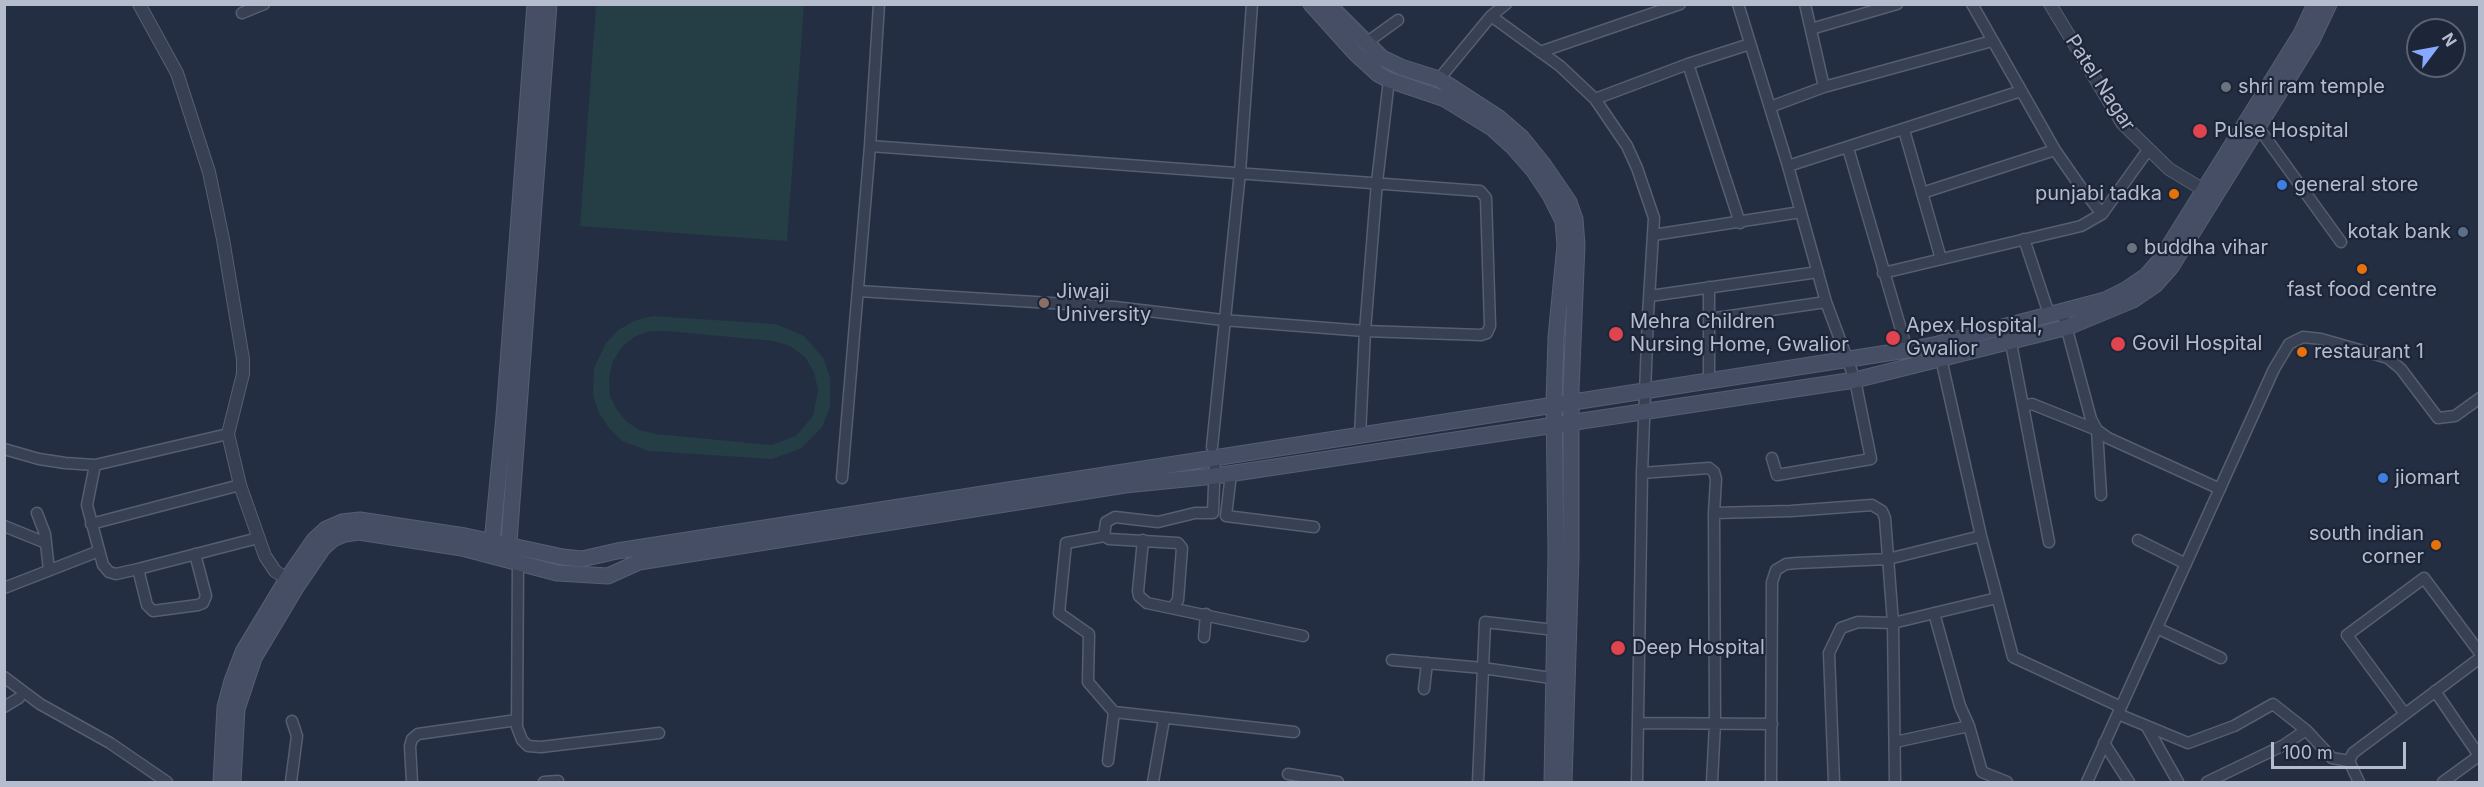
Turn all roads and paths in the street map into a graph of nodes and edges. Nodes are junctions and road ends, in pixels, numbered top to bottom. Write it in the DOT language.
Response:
graph roads {
  1 [pos="139,4"];
  2 [pos="264,4"];
  3 [pos="536,4"];
  4 [pos="549,4"];
  5 [pos="879,4"];
  6 [pos="1252,4"];
  7 [pos="1311,4"];
  8 [pos="1328,4"];
  9 [pos="1506,4"];
  10 [pos="1680,4"];
  11 [pos="1738,4"];
  12 [pos="1805,4"];
  13 [pos="1897,4"];
  14 [pos="1972,4"];
  15 [pos="2050,4"];
  16 [pos="2315,4"];
  17 [pos="2329,4"];
  18 [pos="1870,8"];
  19 [pos="242,13"];
  20 [pos="1491,16"];
  21 [pos="1398,20"];
  22 [pos="1811,29"];
  23 [pos="1992,41"];
  24 [pos="1366,43"];
  25 [pos="1750,44"];
  26 [pos="1540,52"];
  27 [pos="1688,64"];
  28 [pos="1439,79"];
  29 [pos="1389,80"];
  30 [pos="1419,81"];
  31 [pos="1824,87"];
  32 [pos="2021,91"];
  33 [pos="1595,99"];
  34 [pos="1770,107"];
  35 [pos="2258,128"];
  36 [pos="1904,130"];
  37 [pos="870,146"];
  38 [pos="1848,148"];
  39 [pos="2055,150"];
  40 [pos="2148,150"];
  41 [pos="1788,166"];
  42 [pos="1240,172"];
  43 [pos="1377,182"];
  44 [pos="1556,191"];
  45 [pos="1922,193"];
  46 [pos="2210,194"];
  47 [pos="1802,212"];
  48 [pos="2102,214"];
  49 [pos="1740,223"];
  50 [pos="1653,235"];
  51 [pos="2024,239"];
  52 [pos="2341,242"];
  53 [pos="1941,259"];
  54 [pos="1818,272"];
  55 [pos="1883,273"];
  56 [pos="1709,288"];
  57 [pos="858,291"];
  58 [pos="1650,296"];
  59 [pos="1826,302"];
  60 [pos="2055,313"];
  61 [pos="1709,319"];
  62 [pos="1223,320"];
  63 [pos="2004,325"];
  64 [pos="2068,327"];
  65 [pos="1365,331"];
  66 [pos="2011,343"];
  67 [pos="1907,350"];
  68 [pos="1940,352"];
  69 [pos="1849,360"];
  70 [pos="1855,380"];
  71 [pos="1709,382"];
  72 [pos="1645,392"];
  73 [pos="2480,398"];
  74 [pos="1571,402"];
  75 [pos="1554,404"];
  76 [pos="2023,406"];
  77 [pos="1645,410"];
  78 [pos="1571,421"];
  79 [pos="1554,424"];
  80 [pos="2097,430"];
  81 [pos="228,434"];
  82 [pos="1360,436"];
  83 [pos="4,449"];
  84 [pos="1214,453"];
  85 [pos="1772,458"];
  86 [pos="95,465"];
  87 [pos="1642,473"];
  88 [pos="1223,475"];
  89 [pos="842,477"];
  90 [pos="240,485"];
  91 [pos="2220,489"];
  92 [pos="2101,495"];
  93 [pos="37,513"];
  94 [pos="1213,513"];
  95 [pos="1714,513"];
  96 [pos="1226,516"];
  97 [pos="91,524"];
  98 [pos="4,526"];
  99 [pos="1314,527"];
  100 [pos="1555,532"];
  101 [pos="1572,533"];
  102 [pos="1104,536"];
  103 [pos="1981,536"];
  104 [pos="258,538"];
  105 [pos="1143,540"];
  106 [pos="2138,540"];
  107 [pos="2049,542"];
  108 [pos="46,543"];
  109 [pos="491,549"];
  110 [pos="99,551"];
  111 [pos="195,554"];
  112 [pos="512,556"];
  113 [pos="1888,560"];
  114 [pos="2186,564"];
  115 [pos="138,569"];
  116 [pos="50,570"];
  117 [pos="292,582"];
  118 [pos="4,588"];
  119 [pos="1997,598"];
  120 [pos="1173,607"];
  121 [pos="1934,613"];
  122 [pos="1206,614"];
  123 [pos="1893,623"];
  124 [pos="2157,628"];
  125 [pos="1555,630"];
  126 [pos="1303,636"];
  127 [pos="1204,637"];
  128 [pos="2480,655"];
  129 [pos="2221,658"];
  130 [pos="1392,660"];
  131 [pos="1427,663"];
  132 [pos="1483,668"];
  133 [pos="4,677"];
  134 [pos="1561,680"];
  135 [pos="238,683"];
  136 [pos="1424,689"];
  137 [pos="2435,691"];
  138 [pos="19,698"];
  139 [pos="4,707"];
  140 [pos="2119,711"];
  141 [pos="1114,712"];
  142 [pos="2405,714"];
  143 [pos="1164,719"];
  144 [pos="517,720"];
  145 [pos="292,721"];
  146 [pos="1639,723"];
  147 [pos="1715,724"];
  148 [pos="1772,724"];
  149 [pos="1969,726"];
  150 [pos="2147,727"];
  151 [pos="2306,730"];
  152 [pos="1294,732"];
  153 [pos="659,733"];
  154 [pos="1894,742"];
  155 [pos="2104,743"];
  156 [pos="2479,756"];
  157 [pos="1108,761"];
  158 [pos="2349,762"];
  159 [pos="1288,774"];
  160 [pos="558,781"];
  161 [pos="167,783"];
  162 [pos="221,783"];
  163 [pos="233,783"];
  164 [pos="291,783"];
  165 [pos="412,783"];
  166 [pos="544,783"];
  167 [pos="1153,783"];
  168 [pos="1338,783"];
  169 [pos="1478,783"];
  170 [pos="1552,783"];
  171 [pos="1564,783"];
  172 [pos="1637,783"];
  173 [pos="1712,783"];
  174 [pos="1771,783"];
  175 [pos="1834,783"];
  176 [pos="1895,783"];
  177 [pos="2007,783"];
  178 [pos="2087,783"];
  179 [pos="2129,783"];
  180 [pos="2178,783"];
  181 [pos="2207,783"];
  182 [pos="2359,783"];
  183 [pos="2443,783"];
  1 -- 81 [label="street"];
  2 -- 19 [label="street"];
  3 -- 109 [label="main road"];
  4 -- 112 [label="main road"];
  5 -- 37 [label="street"];
  6 -- 42 [label="street"];
  7 -- 29 [label="main road"];
  8 -- 24 [label="main road"];
  9 -- 20 [label="street"];
  10 -- 26 [label="street"];
  11 -- 25 [label="street"];
  12 -- 22 [label="street"];
  13 -- 18 [label="street"];
  14 -- 23 [label="street"];
  15 -- 40 [label="street, Patel Nagar"];
  16 -- 46 [label="main road"];
  17 -- 35 [label="main road"];
  18 -- 22 [label="street"];
  20 -- 26 [label="street"];
  20 -- 28 [label="street"];
  21 -- 24 [label="street"];
  22 -- 31 [label="street"];
  23 -- 31 [label="street"];
  23 -- 32 [label="street"];
  24 -- 30 [label="main road"];
  25 -- 27 [label="street"];
  25 -- 34 [label="street"];
  26 -- 33 [label="street"];
  27 -- 33 [label="street"];
  27 -- 49 [label="street"];
  28 -- 30 [label="main road"];
  28 -- 44 [label="main road"];
  29 -- 30 [label="main road"];
  29 -- 43 [label="street"];
  30 -- 44 [label="main road"];
  31 -- 34 [label="street"];
  32 -- 36 [label="street"];
  32 -- 39 [label="street"];
  33 -- 50 [label="street"];
  34 -- 41 [label="street"];
  35 -- 46 [label="main road"];
  35 -- 52 [label="street"];
  36 -- 38 [label="street"];
  36 -- 45 [label="street"];
  37 -- 42 [label="street"];
  37 -- 57 [label="street"];
  38 -- 41 [label="street"];
  38 -- 55 [label="street"];
  39 -- 45 [label="street"];
  39 -- 48 [label="street"];
  40 -- 46 [label="street, Patel Nagar"];
  40 -- 48 [label="street"];
  41 -- 47 [label="street"];
  42 -- 43 [label="street"];
  42 -- 62 [label="street"];
  43 -- 65 [label="street"];
  43 -- 65 [label="street"];
  44 -- 74 [label="main road"];
  44 -- 75 [label="main road"];
  45 -- 53 [label="street"];
  46 -- 60 [label="main road"];
  46 -- 64 [label="main road"];
  47 -- 49 [label="street"];
  47 -- 54 [label="street"];
  48 -- 51 [label="street"];
  49 -- 50 [label="street"];
  50 -- 58 [label="street"];
  51 -- 53 [label="street"];
  51 -- 60 [label="street"];
  53 -- 55 [label="street"];
  54 -- 56 [label="street"];
  54 -- 59 [label="street"];
  55 -- 67 [label="street"];
  56 -- 58 [label="street"];
  56 -- 61 [label="street"];
  57 -- 62 [label="street"];
  57 -- 89 [label="street"];
  58 -- 72 [label="street"];
  59 -- 61 [label="street"];
  59 -- 69 [label="street"];
  60 -- 63 [label="main road"];
  60 -- 64 [label="street"];
  61 -- 71 [label="street"];
  62 -- 65 [label="street"];
  62 -- 84 [label="street"];
  63 -- 66 [label="street"];
  63 -- 68 [label="main road"];
  64 -- 66 [label="main road"];
  64 -- 80 [label="street"];
  65 -- 82 [label="street"];
  66 -- 68 [label="main road"];
  66 -- 76 [label="street"];
  67 -- 68 [label="main road"];
  67 -- 69 [label="main road"];
  68 -- 70 [label="main road"];
  68 -- 103 [label="street"];
  69 -- 70 [label="street"];
  69 -- 71 [label="main road"];
  70 -- 77 [label="main road"];
  70 -- 85 [label="street"];
  71 -- 72 [label="main road"];
  72 -- 74 [label="main road"];
  72 -- 77 [label="street"];
  73 -- 91 [label="street"];
  74 -- 75 [label="main road"];
  74 -- 78 [label="main road"];
  75 -- 79 [label="main road"];
  75 -- 82 [label="main road"];
  76 -- 80 [label="street"];
  76 -- 107 [label="street"];
  77 -- 78 [label="main road"];
  77 -- 87 [label="street"];
  78 -- 79 [label="main road"];
  78 -- 101 [label="main road"];
  79 -- 88 [label="main road"];
  79 -- 100 [label="main road"];
  80 -- 91 [label="street"];
  80 -- 92 [label="street"];
  81 -- 86 [label="street"];
  81 -- 90 [label="street"];
  82 -- 84 [label="main road"];
  83 -- 86 [label="street"];
  84 -- 88 [label="street"];
  84 -- 112 [label="main road"];
  86 -- 97 [label="street"];
  87 -- 95 [label="street"];
  87 -- 146 [label="street"];
  88 -- 94 [label="street"];
  88 -- 96 [label="street"];
  88 -- 112 [label="main road"];
  90 -- 97 [label="street"];
  90 -- 104 [label="street"];
  91 -- 114 [label="street"];
  93 -- 108 [label="street"];
  94 -- 96 [label="street"];
  94 -- 102 [label="street"];
  95 -- 113 [label="street"];
  95 -- 147 [label="street"];
  96 -- 99 [label="street"];
  97 -- 110 [label="street"];
  98 -- 108 [label="street"];
  100 -- 101 [label="main road"];
  100 -- 125 [label="main road"];
  101 -- 134 [label="main road"];
  102 -- 105 [label="street"];
  102 -- 141 [label="street"];
  103 -- 113 [label="street"];
  103 -- 119 [label="street"];
  104 -- 111 [label="street"];
  104 -- 117 [label="street"];
  105 -- 120 [label="street"];
  105 -- 120 [label="street"];
  106 -- 114 [label="street"];
  108 -- 116 [label="street"];
  109 -- 112 [label="main road"];
  109 -- 117 [label="main road"];
  110 -- 115 [label="street"];
  110 -- 116 [label="street"];
  111 -- 115 [label="street"];
  111 -- 115 [label="street"];
  112 -- 144 [label="street"];
  113 -- 123 [label="street"];
  113 -- 148 [label="street"];
  114 -- 124 [label="street"];
  116 -- 118 [label="street"];
  117 -- 135 [label="main road"];
  119 -- 121 [label="street"];
  119 -- 140 [label="street"];
  120 -- 122 [label="street"];
  121 -- 123 [label="street"];
  121 -- 149 [label="street"];
  122 -- 126 [label="street"];
  122 -- 127 [label="street"];
  123 -- 154 [label="street"];
  123 -- 175 [label="street"];
  124 -- 129 [label="street"];
  124 -- 140 [label="street"];
  125 -- 132 [label="street"];
  125 -- 134 [label="main road"];
  128 -- 137 [label="street"];
  128 -- 142 [label="street"];
  130 -- 131 [label="street"];
  131 -- 132 [label="street"];
  131 -- 136 [label="street"];
  132 -- 134 [label="street"];
  132 -- 169 [label="street"];
  133 -- 161 [label="street"];
  134 -- 170 [label="main road"];
  134 -- 171 [label="main road"];
  135 -- 162 [label="main road"];
  135 -- 163 [label="main road"];
  137 -- 142 [label="street"];
  137 -- 156 [label="street"];
  138 -- 139 [label="street"];
  140 -- 150 [label="street"];
  140 -- 155 [label="street"];
  141 -- 143 [label="street"];
  141 -- 157 [label="street"];
  142 -- 158 [label="street"];
  143 -- 152 [label="street"];
  143 -- 167 [label="street"];
  144 -- 153 [label="street"];
  144 -- 165 [label="street"];
  145 -- 164 [label="street"];
  146 -- 147 [label="street"];
  146 -- 172 [label="street"];
  147 -- 148 [label="street"];
  147 -- 173 [label="street"];
  148 -- 174 [label="street"];
  149 -- 154 [label="street"];
  149 -- 177 [label="street"];
  150 -- 151 [label="street"];
  150 -- 180 [label="street"];
  151 -- 158 [label="street"];
  151 -- 181 [label="street"];
  154 -- 176 [label="street"];
  155 -- 178 [label="street"];
  155 -- 179 [label="street"];
  156 -- 183 [label="street"];
  158 -- 182 [label="street"];
  159 -- 168 [label="street"];
  160 -- 166 [label="street"];
}
